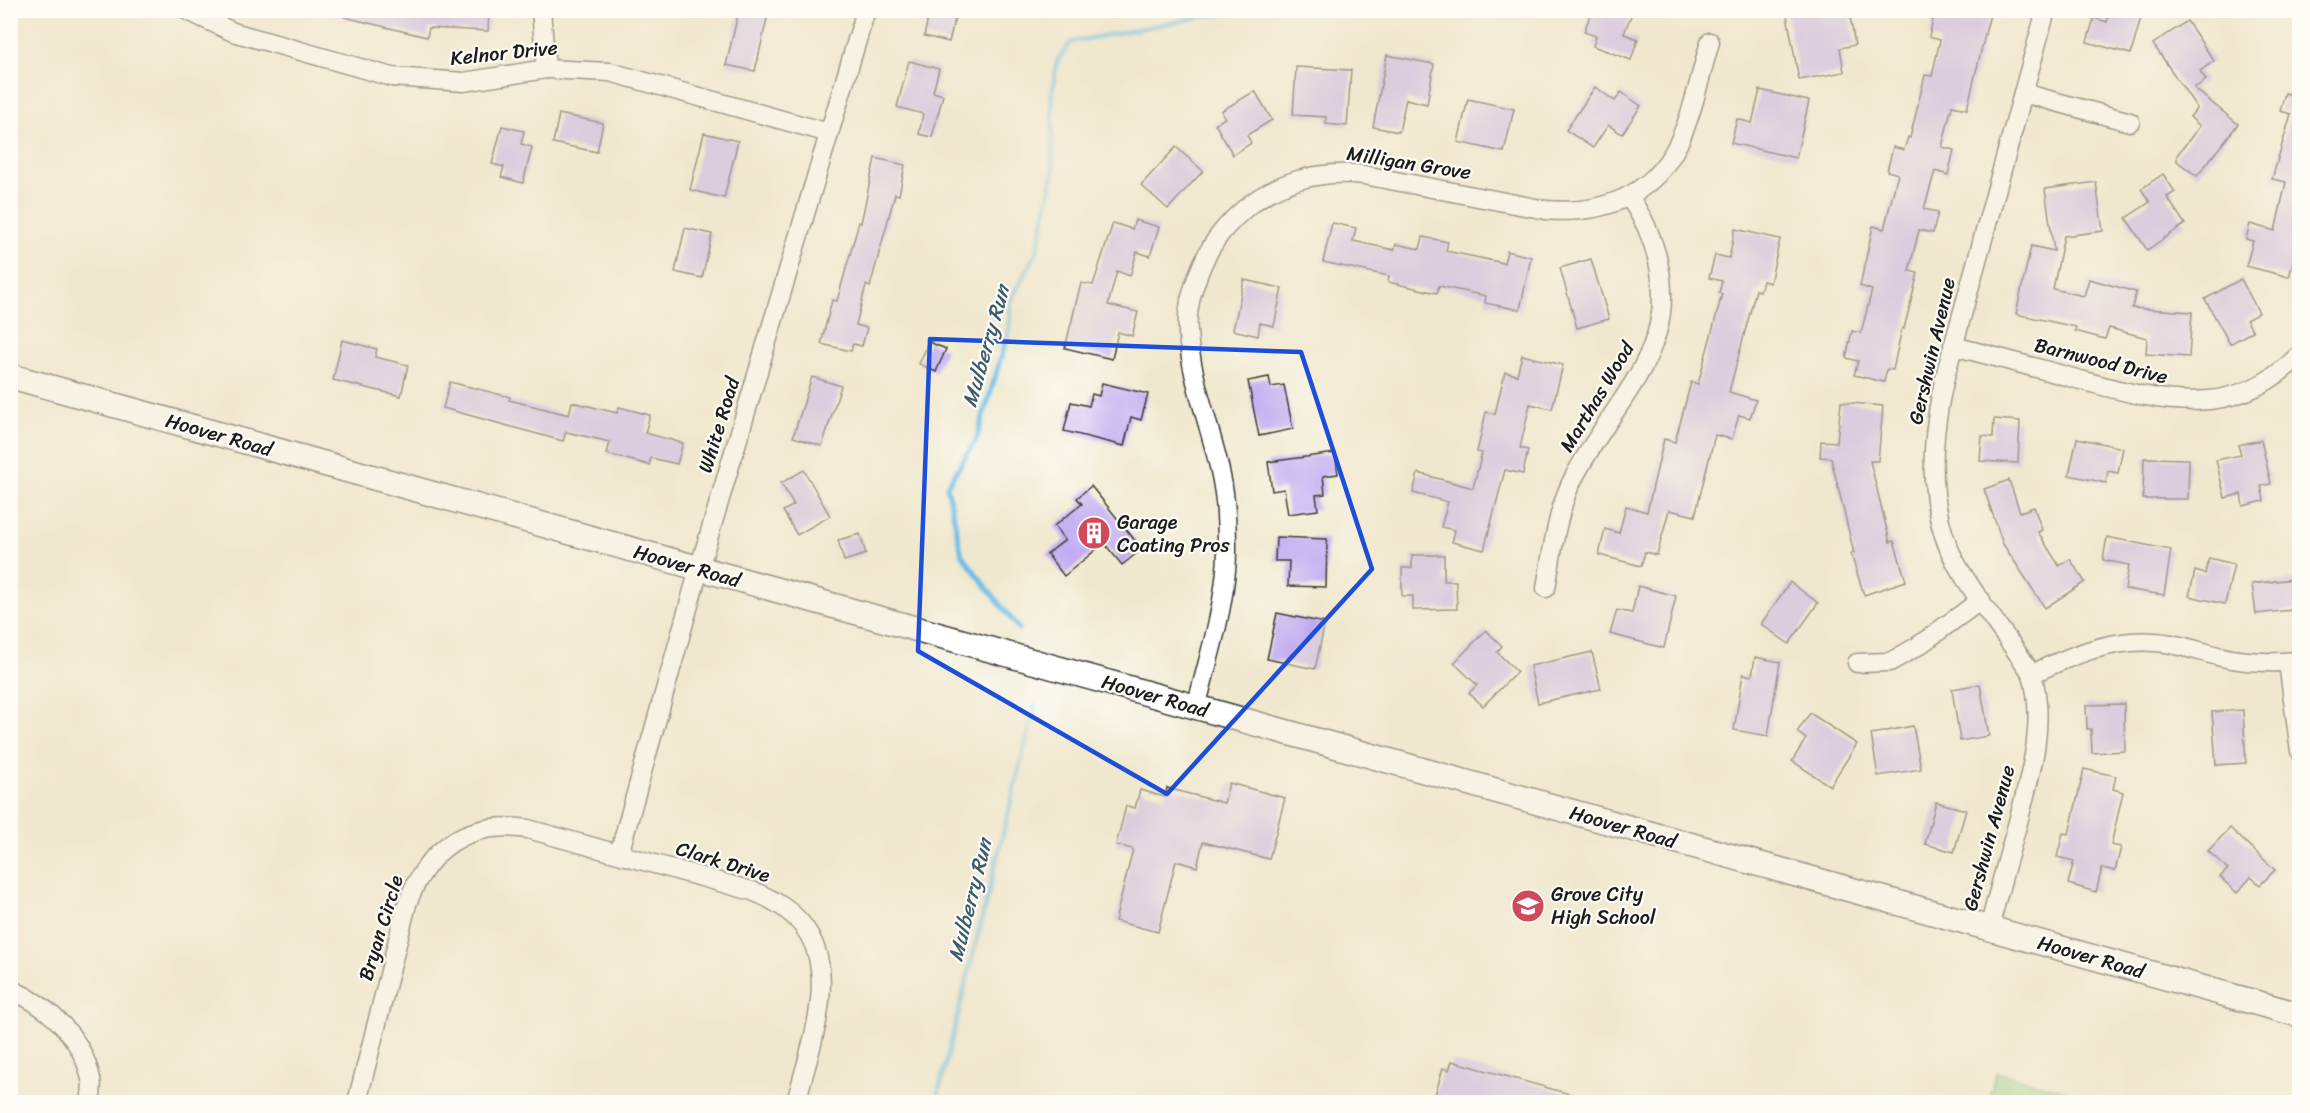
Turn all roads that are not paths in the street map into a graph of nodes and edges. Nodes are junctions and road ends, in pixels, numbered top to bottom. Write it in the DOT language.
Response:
graph roads {
  1 [pos="186,10"];
  2 [pos="541,10"];
  3 [pos="866,10"];
  4 [pos="2046,10"];
  5 [pos="1710,42"];
  6 [pos="546,69"];
  7 [pos="2023,93"];
  8 [pos="2130,122"];
  9 [pos="829,133"];
  10 [pos="1629,196"];
  11 [pos="1953,346"];
  12 [pos="2300,354"];
  13 [pos="10,376"];
  14 [pos="699,569"];
  15 [pos="1546,588"];
  16 [pos="1981,600"];
  17 [pos="2294,662"];
  18 [pos="1857,663"];
  19 [pos="2032,674"];
  20 [pos="1196,708"];
  21 [pos="2300,751"];
  22 [pos="619,854"];
  23 [pos="1989,929"];
  24 [pos="10,989"];
  25 [pos="2300,1015"];
  26 [pos="90,1102"];
  27 [pos="357,1102"];
  28 [pos="796,1102"];
  1 -- 6 [label="street, Kelnor Drive"];
  2 -- 6 [label="street"];
  3 -- 9 [label="street, White Road"];
  4 -- 7 [label="street, Gershwin Avenue"];
  5 -- 10 [label="street, Milligan Grove"];
  6 -- 9 [label="street, Kelnor Drive"];
  7 -- 8 [label="street"];
  7 -- 11 [label="street, Gershwin Avenue"];
  9 -- 14 [label="street, White Road"];
  10 -- 15 [label="street, Marthas Wood"];
  10 -- 20 [label="street, Milligan Grove"];
  11 -- 12 [label="street, Barnwood Drive"];
  11 -- 16 [label="street, Gershwin Avenue"];
  13 -- 14 [label="main road, Hoover Road"];
  14 -- 20 [label="main road, Hoover Road"];
  14 -- 22 [label="street, White Road"];
  16 -- 18 [label="street"];
  16 -- 19 [label="street, Gershwin Avenue"];
  17 -- 19 [label="street"];
  17 -- 21 [label="street"];
  19 -- 23 [label="street, Gershwin Avenue"];
  20 -- 23 [label="main road, Hoover Road"];
  22 -- 27 [label="street, Bryan Circle"];
  22 -- 28 [label="street, Clark Drive"];
  23 -- 25 [label="main road, Hoover Road"];
  24 -- 26 [label="street"];
}
